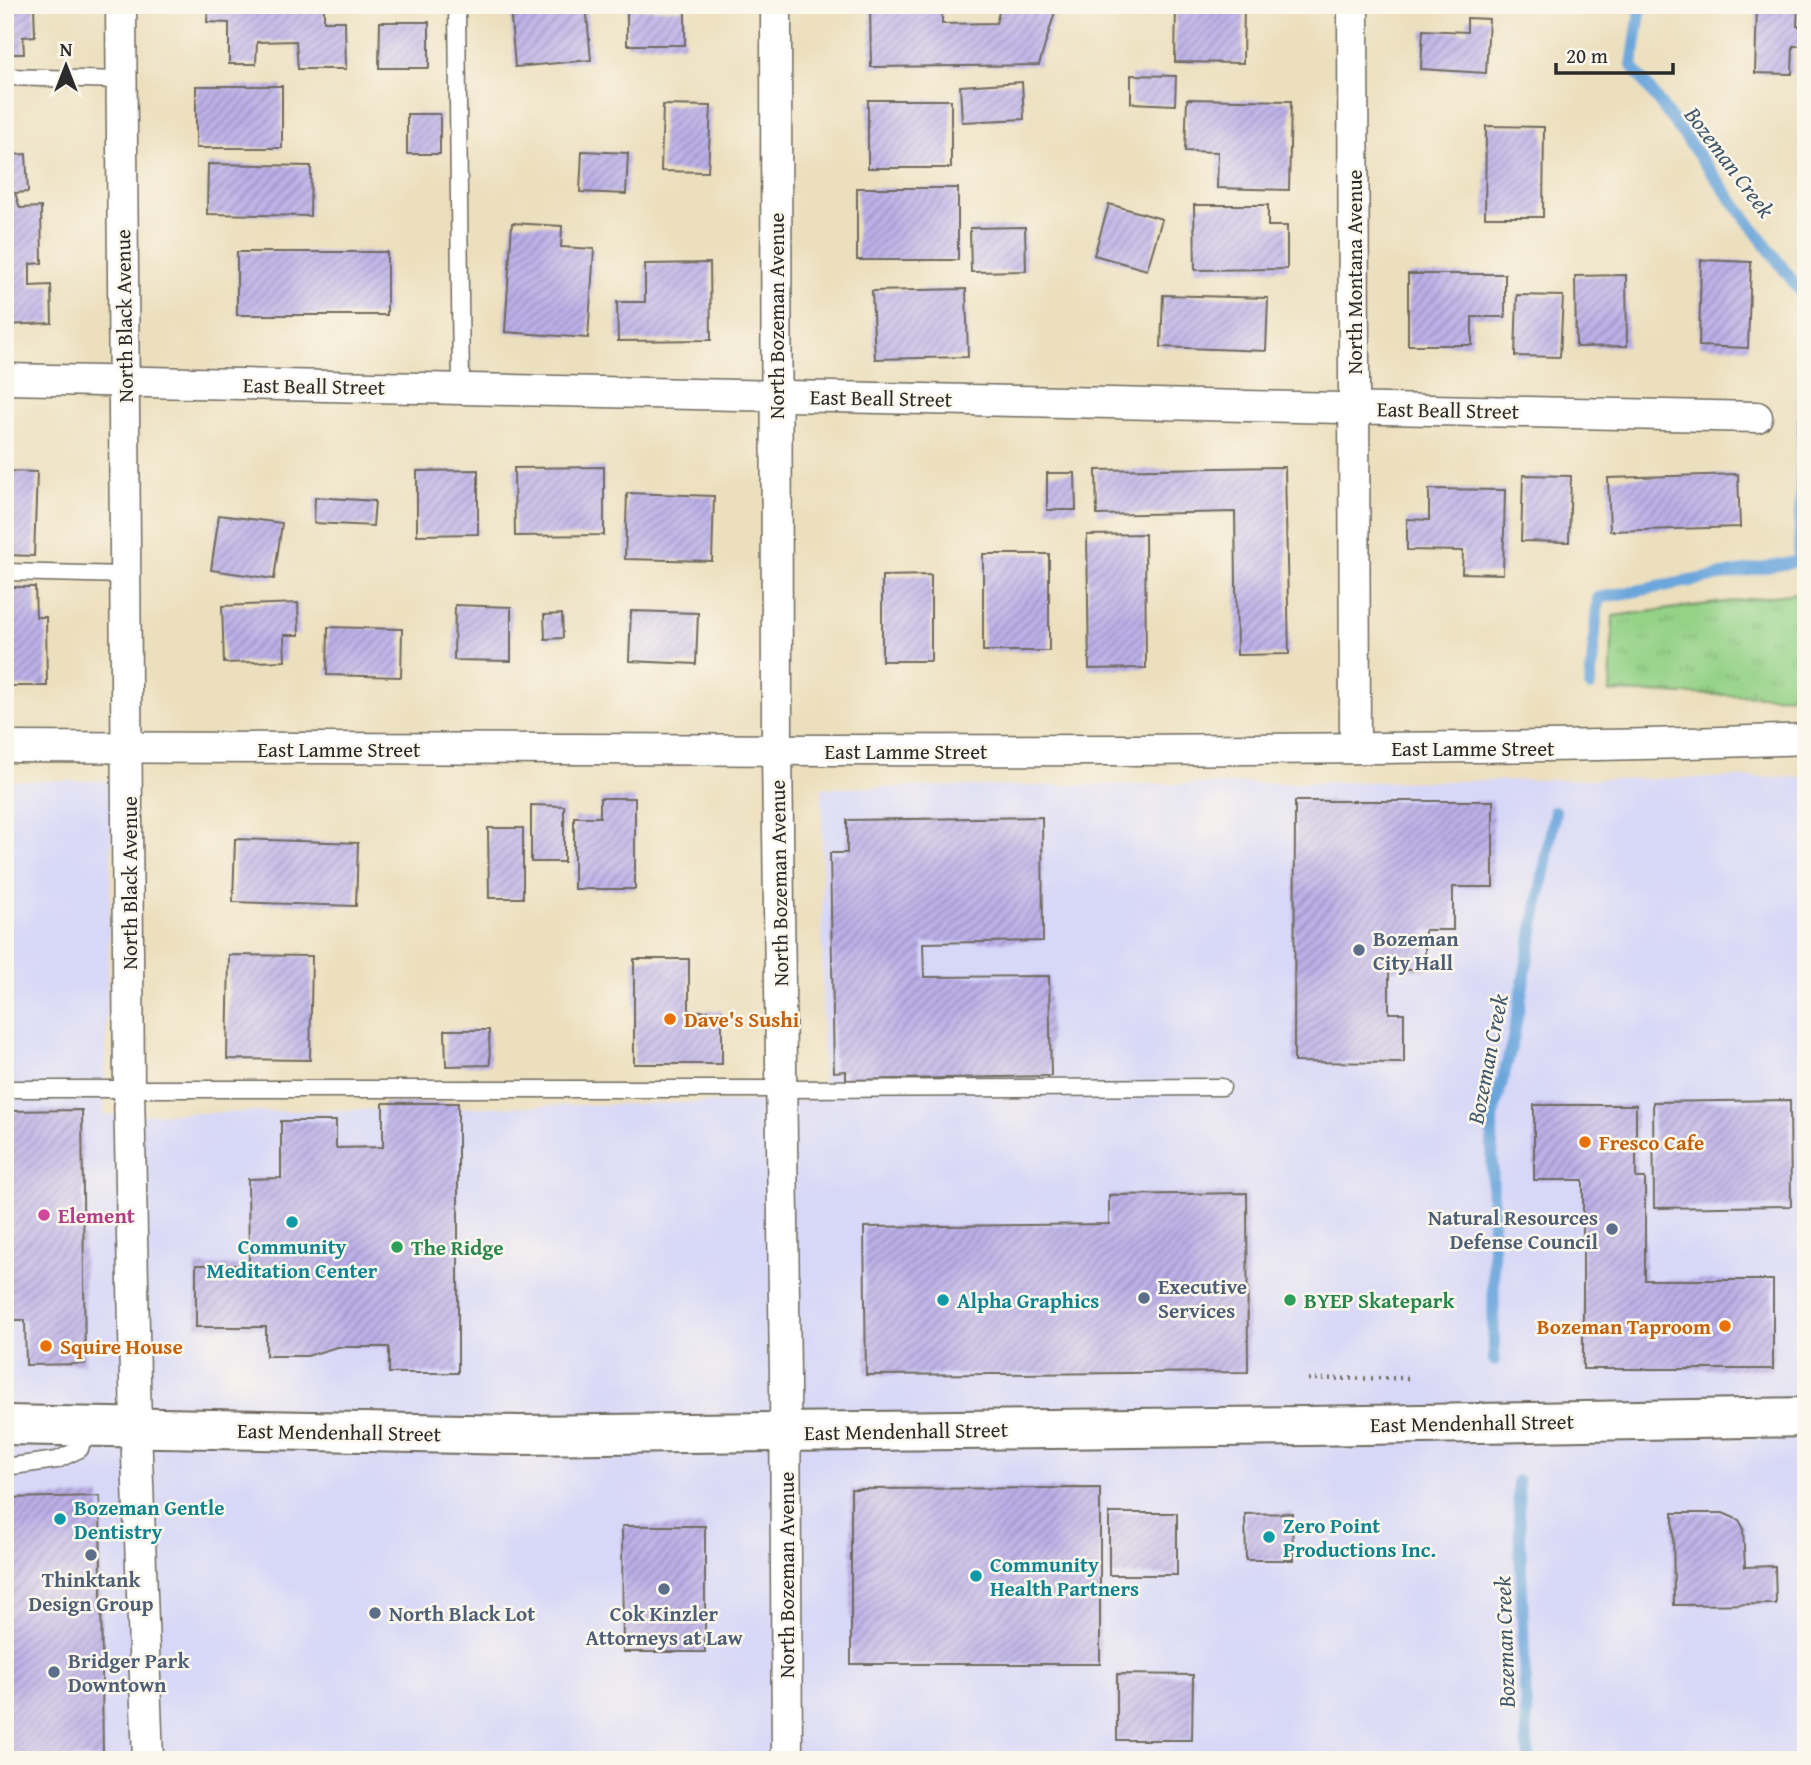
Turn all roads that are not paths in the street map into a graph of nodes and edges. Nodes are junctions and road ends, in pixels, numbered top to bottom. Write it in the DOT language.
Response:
graph roads {
  1 [pos="121,5"];
  2 [pos="457,5"];
  3 [pos="776,5"];
  4 [pos="1353,5"];
  5 [pos="5,77"];
  6 [pos="122,80"];
  7 [pos="5,379"];
  8 [pos="125,382"];
  9 [pos="461,389"];
  10 [pos="776,396"];
  11 [pos="1354,408"];
  12 [pos="1756,417"];
  13 [pos="5,572"];
  14 [pos="126,575"];
  15 [pos="1806,739"];
  16 [pos="5,747"];
  17 [pos="128,748"];
  18 [pos="1355,748"];
  19 [pos="778,751"];
  20 [pos="1222,1087"];
  21 [pos="5,1089"];
  22 [pos="130,1089"];
  23 [pos="782,1089"];
  24 [pos="1806,1417"];
  25 [pos="5,1425"];
  26 [pos="86,1427"];
  27 [pos="136,1428"];
  28 [pos="786,1433"];
  29 [pos="5,1467"];
  30 [pos="148,1760"];
  31 [pos="787,1760"];
  1 -- 6 [label="street, North Black Avenue"];
  2 -- 9 [label="lane"];
  3 -- 10 [label="street, North Bozeman Avenue"];
  4 -- 11 [label="street, North Montana Avenue"];
  5 -- 6 [label="lane"];
  6 -- 8 [label="street, North Black Avenue"];
  7 -- 8 [label="street, East Beall Street"];
  8 -- 9 [label="street, East Beall Street"];
  8 -- 14 [label="street, North Black Avenue"];
  9 -- 10 [label="street, East Beall Street"];
  10 -- 11 [label="street, East Beall Street"];
  10 -- 19 [label="street, North Bozeman Avenue"];
  11 -- 12 [label="street, East Beall Street"];
  11 -- 18 [label="street, North Montana Avenue"];
  13 -- 14 [label="lane"];
  14 -- 17 [label="street, North Black Avenue"];
  15 -- 18 [label="street, East Lamme Street"];
  16 -- 17 [label="street, East Lamme Street"];
  17 -- 19 [label="street, East Lamme Street"];
  17 -- 22 [label="street, North Black Avenue"];
  18 -- 19 [label="street, East Lamme Street"];
  19 -- 23 [label="street, North Bozeman Avenue"];
  20 -- 23 [label="lane"];
  21 -- 22 [label="lane"];
  22 -- 23 [label="lane"];
  22 -- 27 [label="street, North Black Avenue"];
  23 -- 28 [label="street, North Bozeman Avenue"];
  24 -- 28 [label="street, East Mendenhall Street"];
  25 -- 26 [label="street, East Mendenhall Street"];
  26 -- 27 [label="street, East Mendenhall Street"];
  26 -- 29 [label="lane"];
  27 -- 28 [label="street, East Mendenhall Street"];
  27 -- 30 [label="street, North Black Avenue"];
  28 -- 31 [label="street, North Bozeman Avenue"];
}
